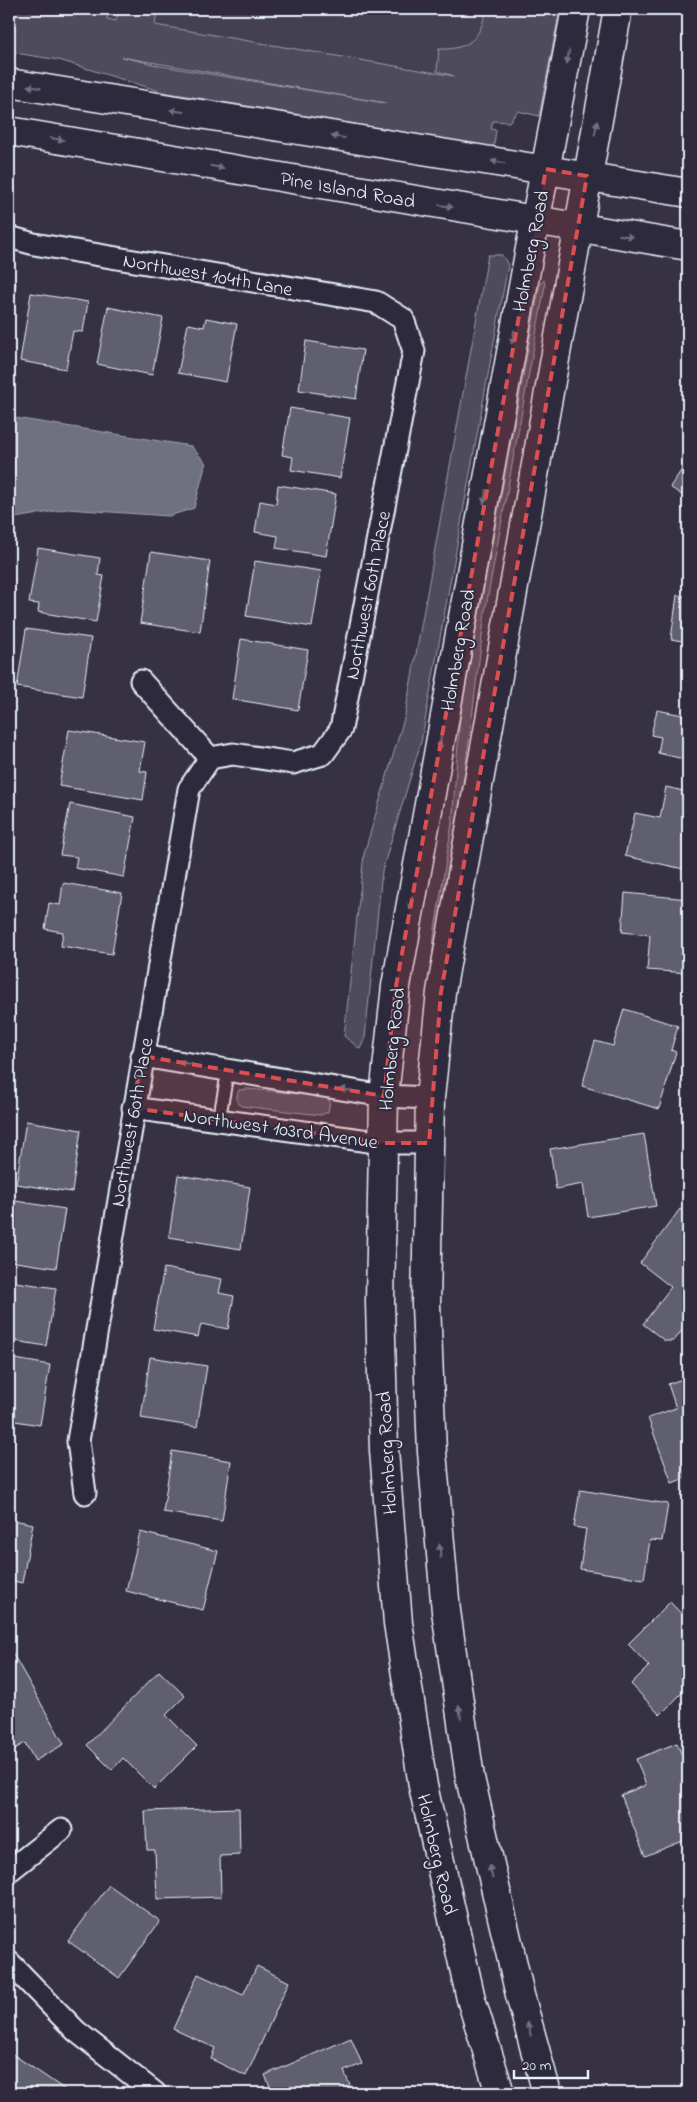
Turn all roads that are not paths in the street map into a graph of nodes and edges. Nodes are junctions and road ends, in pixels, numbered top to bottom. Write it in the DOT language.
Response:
graph roads {
  1 [pos="576,9"];
  2 [pos="618,9"];
  3 [pos="9,83"];
  4 [pos="9,131"];
  5 [pos="546,169"];
  6 [pos="587,176"];
  7 [pos="688,193"];
  8 [pos="535,221"];
  9 [pos="578,228"];
  10 [pos="9,237"];
  11 [pos="688,246"];
  12 [pos="403,319"];
  13 [pos="141,681"];
  14 [pos="210,758"];
  15 [pos="142,1056"];
  16 [pos="228,1070"];
  17 [pos="384,1096"];
  18 [pos="430,1098"];
  19 [pos="133,1108"];
  20 [pos="219,1120"];
  21 [pos="383,1143"];
  22 [pos="429,1143"];
  23 [pos="85,1493"];
  24 [pos="61,1830"];
  25 [pos="9,1871"];
  26 [pos="9,1962"];
  27 [pos="155,2093"];
  28 [pos="500,2093"];
  29 [pos="547,2093"];
  1 -- 5 [label="street, Holmberg Road, one-way"];
  6 -- 2 [label="street, Holmberg Road, one-way"];
  5 -- 3 [label="street, one-way"];
  4 -- 8 [label="street, Pine Island Road, one-way"];
  5 -- 6 [label="street"];
  5 -- 8 [label="street, Holmberg Road"];
  6 -- 7 [label="street"];
  6 -- 9 [label="street, Holmberg Road"];
  8 -- 9 [label="street, Pine Island Road"];
  8 -- 17 [label="street, Holmberg Road, one-way"];
  9 -- 11 [label="street, Pine Island Road, one-way"];
  9 -- 18 [label="street, Holmberg Road"];
  10 -- 12 [label="street, Northwest 104th Lane"];
  12 -- 14 [label="street, Northwest 60th Place"];
  13 -- 14 [label="street"];
  14 -- 15 [label="street, Northwest 60th Place"];
  16 -- 15 [label="street, one-way"];
  15 -- 19 [label="street, Northwest 60th Place"];
  17 -- 16 [label="street, one-way"];
  16 -- 20 [label="lane"];
  17 -- 18 [label="street"];
  17 -- 21 [label="street, Holmberg Road"];
  18 -- 22 [label="street, Holmberg Road"];
  19 -- 20 [label="street, Northwest 103rd Avenue"];
  19 -- 23 [label="street, Northwest 60th Place"];
  20 -- 21 [label="street, Northwest 103rd Avenue"];
  21 -- 22 [label="street, Northwest 103rd Avenue"];
  21 -- 28 [label="street, Holmberg Road"];
  29 -- 22 [label="street, Holmberg Road, one-way"];
  24 -- 25 [label="street"];
  26 -- 27 [label="street"];
}
